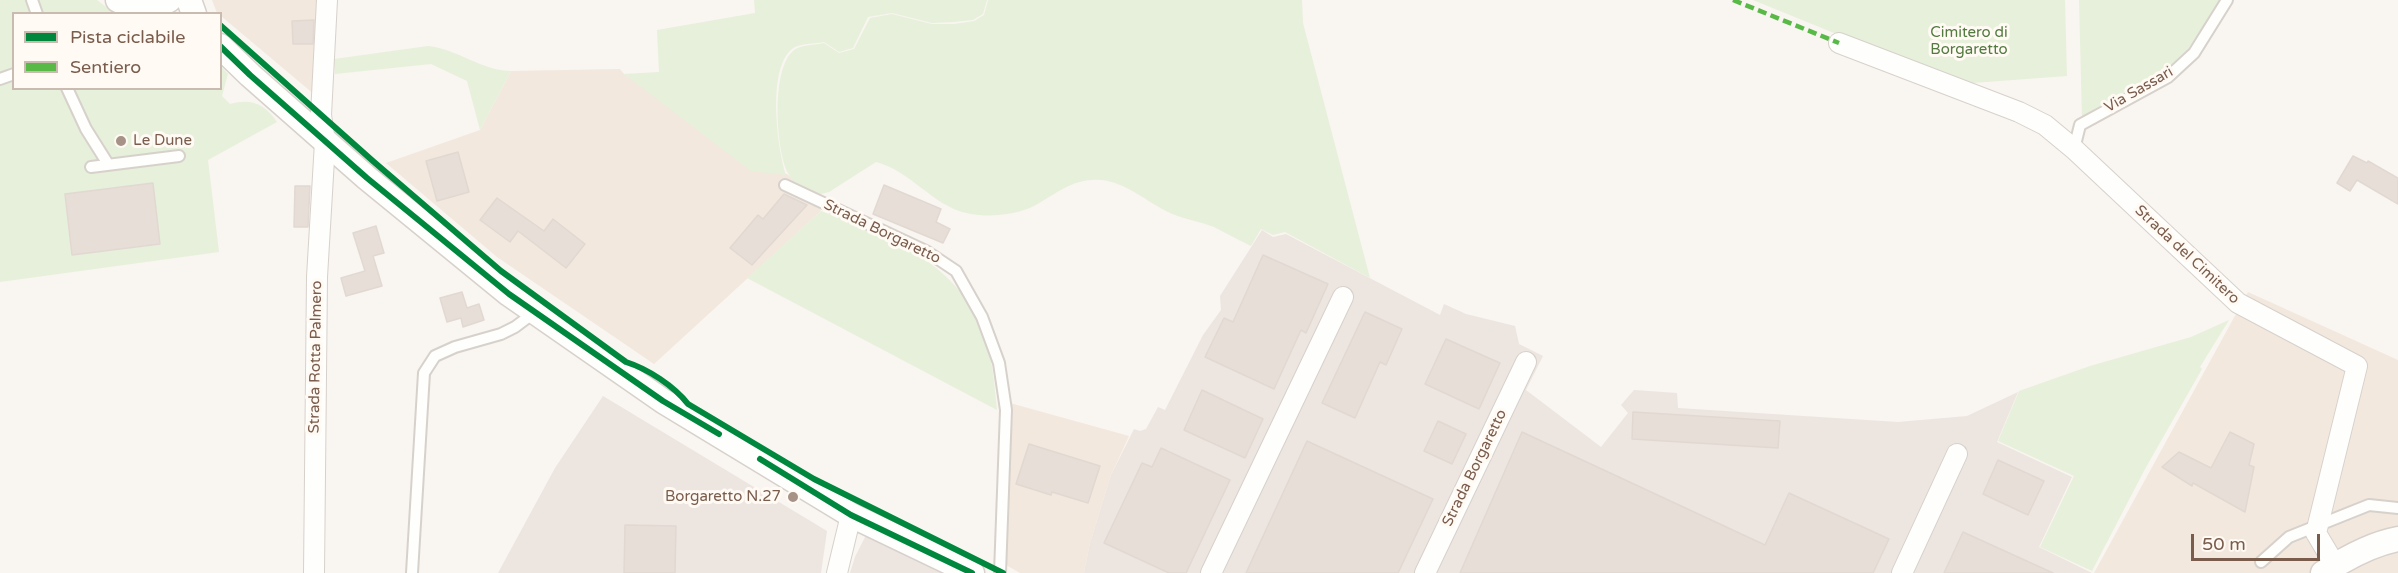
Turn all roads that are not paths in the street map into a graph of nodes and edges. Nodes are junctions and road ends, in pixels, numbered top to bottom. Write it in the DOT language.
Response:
graph roads {
  1 [pos="118,0"];
  2 [pos="327,0"];
  3 [pos="2228,0"];
  4 [pos="169,6"];
  5 [pos="1839,43"];
  6 [pos="222,48"];
  7 [pos="68,90"];
  8 [pos="325,141"];
  9 [pos="2074,149"];
  10 [pos="180,156"];
  11 [pos="108,164"];
  12 [pos="91,167"];
  13 [pos="785,185"];
  14 [pos="1343,297"];
  15 [pos="535,312"];
  16 [pos="1526,362"];
  17 [pos="1957,454"];
  18 [pos="2398,508"];
  19 [pos="851,514"];
  20 [pos="2317,526"];
  21 [pos="2398,538"];
  22 [pos="2261,562"];
  23 [pos="2329,569"];
  24 [pos="314,573"];
  25 [pos="412,573"];
  26 [pos="837,573"];
  27 [pos="972,573"];
  28 [pos="1000,573"];
  29 [pos="1211,573"];
  30 [pos="1425,573"];
  31 [pos="1902,573"];
  1 -- 4 [label="street"];
  2 -- 8 [label="street, Strada Rotta Palmero"];
  3 -- 9 [label="lane, Via Sassari"];
  5 -- 9 [label="street, Strada del Cimitero"];
  6 -- 8 [label="street"];
  7 -- 11 [label="lane"];
  8 -- 15 [label="street"];
  8 -- 24 [label="street, Strada Rotta Palmero"];
  9 -- 20 [label="street, Strada del Cimitero"];
  10 -- 11 [label="lane"];
  11 -- 12 [label="lane"];
  13 -- 28 [label="lane, Strada Borgaretto"];
  14 -- 29 [label="street"];
  15 -- 19 [label="street"];
  15 -- 25 [label="lane"];
  16 -- 30 [label="street, Strada Borgaretto"];
  17 -- 31 [label="street"];
  18 -- 20 [label="lane"];
  19 -- 26 [label="street"];
  19 -- 27 [label="street"];
  20 -- 22 [label="lane"];
  20 -- 23 [label="street"];
  21 -- 23 [label="street"];
}
